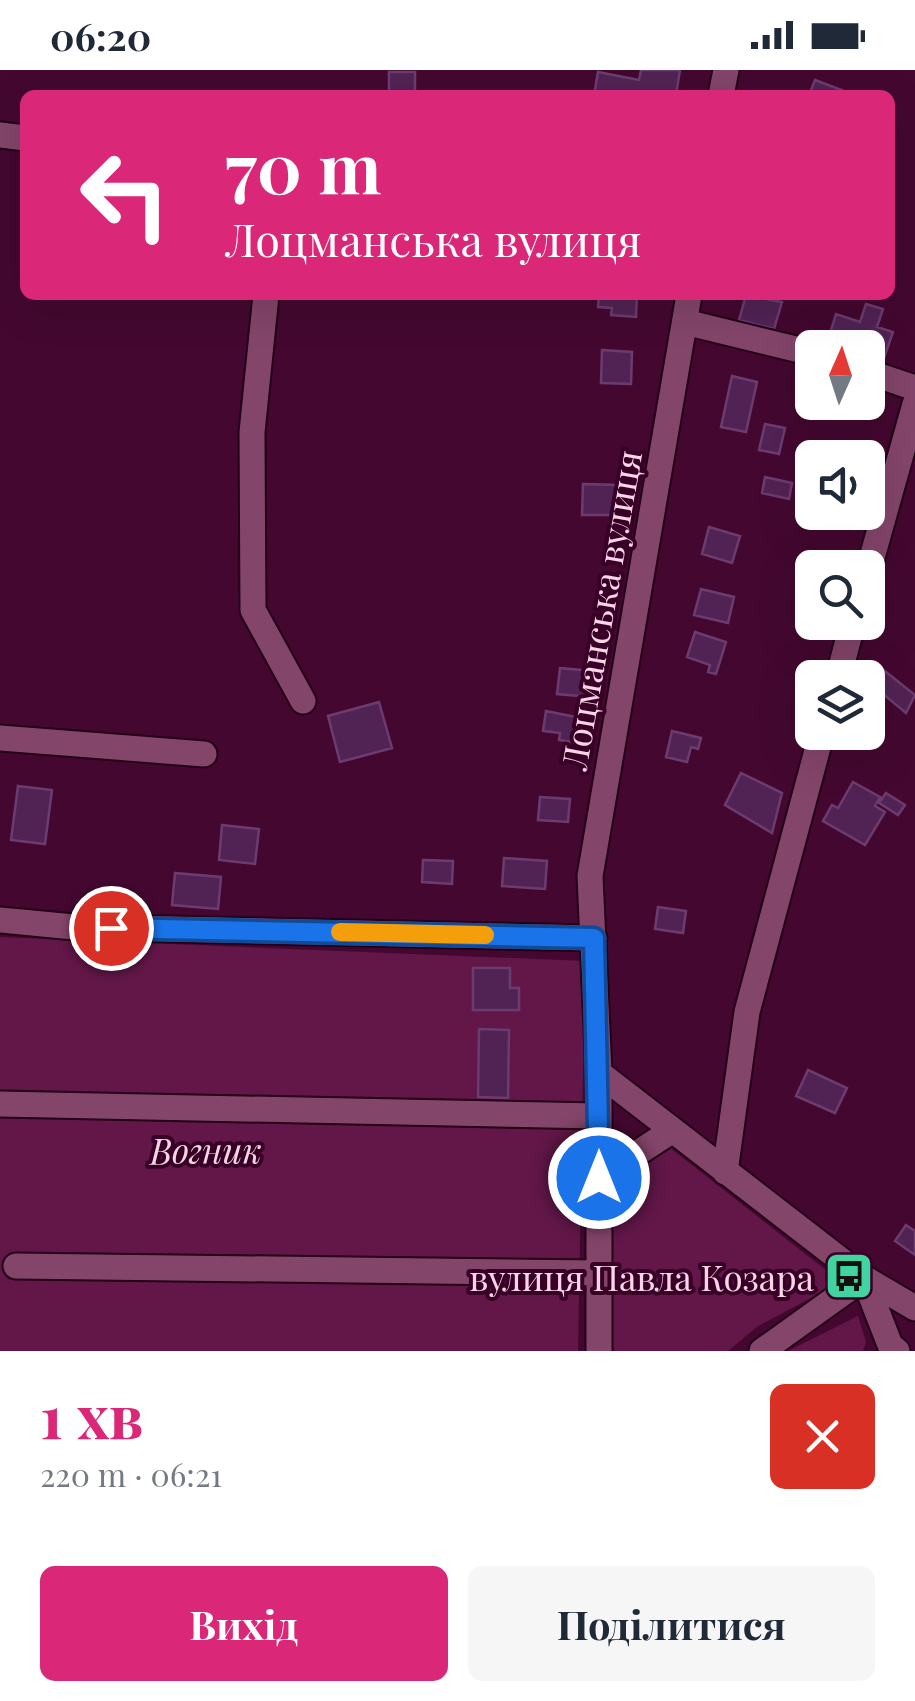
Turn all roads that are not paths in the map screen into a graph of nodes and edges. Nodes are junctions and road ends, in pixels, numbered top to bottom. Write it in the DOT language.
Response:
graph roads {
  1 [pos="265,300"];
  2 [pos="688,300"];
  3 [pos="685,322"];
  4 [pos="795,349"];
  5 [pos="885,378"];
  6 [pos="915,388"];
  7 [pos="915,404"];
  8 [pos="874,550"];
  9 [pos="303,701"];
  10 [pos="0,738"];
  11 [pos="817,750"];
  12 [pos="204,754"];
  13 [pos="0,920"];
  14 [pos="594,938"];
  15 [pos="599,1072"];
  16 [pos="0,1104"];
  17 [pos="599,1116"];
  18 [pos="672,1130"];
  19 [pos="726,1172"];
  20 [pos="599,1178"];
  21 [pos="16,1266"];
  22 [pos="598,1272"];
  23 [pos="864,1278"];
  24 [pos="915,1308"];
  25 [pos="893,1348"];
  26 [pos="598,1351"];
  27 [pos="762,1351"];
  1 -- 9 [label="street"];
  2 -- 3 [label="street, Лоцманська вулиця"];
  3 -- 4 [label="street"];
  3 -- 14 [label="street, Лоцманська вулиця"];
  5 -- 6 [label="street"];
  7 -- 8 [label="street"];
  10 -- 12 [label="street"];
  11 -- 19 [label="street"];
  13 -- 14 [label="street"];
  14 -- 15 [label="street, Лоцманська вулиця"];
  15 -- 17 [label="street, Лоцманська вулиця"];
  15 -- 18 [label="street"];
  16 -- 17 [label="street"];
  17 -- 20 [label="street, Лоцманська вулиця"];
  18 -- 19 [label="street"];
  18 -- 20 [label="street"];
  19 -- 23 [label="street"];
  20 -- 22 [label="street, Лоцманська вулиця"];
  21 -- 22 [label="street"];
  22 -- 26 [label="street, Лоцманська вулиця"];
  23 -- 24 [label="street"];
  23 -- 25 [label="street"];
  23 -- 27 [label="street"];
}
